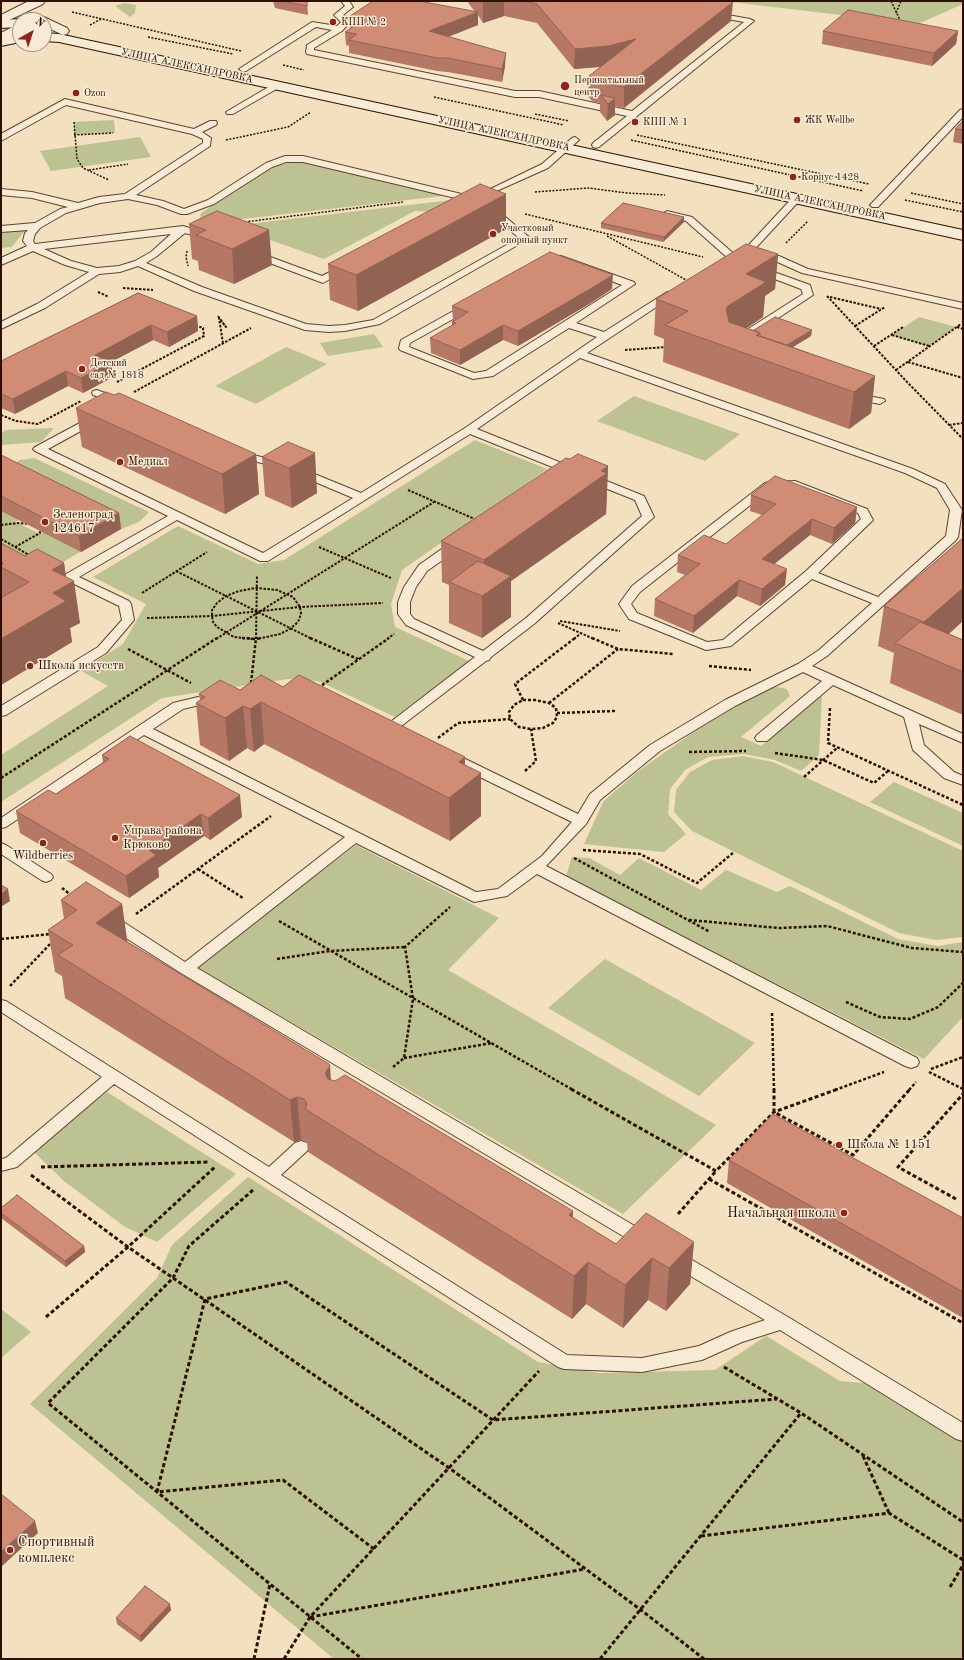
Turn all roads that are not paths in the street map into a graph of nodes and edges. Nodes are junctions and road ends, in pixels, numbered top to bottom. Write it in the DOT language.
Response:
graph roads {
  1 [pos="345,1"];
  2 [pos="43,10"];
  3 [pos="705,12"];
  4 [pos="12,27"];
  5 [pos="339,29"];
  6 [pos="52,30"];
  7 [pos="61,34"];
  8 [pos="52,35"];
  9 [pos="1,40"];
  10 [pos="243,68"];
  11 [pos="277,85"];
  12 [pos="230,112"];
  13 [pos="963,112"];
  14 [pos="632,114"];
  15 [pos="213,123"];
  16 [pos="195,132"];
  17 [pos="1,138"];
  18 [pos="570,144"];
  19 [pos="596,144"];
  20 [pos="1,192"];
  21 [pos="132,194"];
  22 [pos="797,198"];
  23 [pos="472,200"];
  24 [pos="880,200"];
  25 [pos="78,206"];
  26 [pos="459,207"];
  27 [pos="654,211"];
  28 [pos="184,212"];
  29 [pos="963,224"];
  30 [pos="37,226"];
  31 [pos="1,229"];
  32 [pos="183,229"];
  33 [pos="963,235"];
  34 [pos="216,240"];
  35 [pos="33,247"];
  36 [pos="244,250"];
  37 [pos="750,250"];
  38 [pos="729,260"];
  39 [pos="1,262"];
  40 [pos="357,262"];
  41 [pos="138,263"];
  42 [pos="97,271"];
  43 [pos="690,282"];
  44 [pos="963,306"];
  45 [pos="568,324"];
  46 [pos="1,326"];
  47 [pos="605,336"];
  48 [pos="730,345"];
  49 [pos="579,354"];
  50 [pos="97,393"];
  51 [pos="843,394"];
  52 [pos="880,401"];
  53 [pos="469,430"];
  54 [pos="230,451"];
  55 [pos="563,469"];
  56 [pos="550,478"];
  57 [pos="361,497"];
  58 [pos="176,516"];
  59 [pos="485,523"];
  60 [pos="810,574"];
  61 [pos="881,602"];
  62 [pos="485,657"];
  63 [pos="803,667"];
  64 [pos="832,679"];
  65 [pos="251,692"];
  66 [pos="1,712"];
  67 [pos="910,716"];
  68 [pos="378,721"];
  69 [pos="392,727"];
  70 [pos="143,729"];
  71 [pos="404,733"];
  72 [pos="762,738"];
  73 [pos="963,738"];
  74 [pos="428,746"];
  75 [pos="963,781"];
  76 [pos="581,821"];
  77 [pos="1,824"];
  78 [pos="356,836"];
  79 [pos="1,848"];
  80 [pos="536,867"];
  81 [pos="46,877"];
  82 [pos="120,927"];
  83 [pos="186,970"];
  84 [pos="4,997"];
  85 [pos="911,1062"];
  86 [pos="112,1077"];
  87 [pos="301,1147"];
  88 [pos="11,1165"];
  89 [pos="270,1175"];
  90 [pos="782,1322"];
  91 [pos="963,1433"];
  1 -- 5 [label="lane"];
  2 -- 7 [label="main road"];
  3 -- 14 [label="lane"];
  4 -- 9 [label="main road"];
  5 -- 10 [label="lane"];
  5 -- 14 [label="lane"];
  6 -- 7 [label="main road, УЛИЦА АЛЕКСАНДРОВКА"];
  7 -- 8 [label="main road"];
  7 -- 10 [label="main road, УЛИЦА АЛЕКСАНДРОВКА"];
  7 -- 11 [label="main road, УЛИЦА АЛЕКСАНДРОВКА"];
  10 -- 18 [label="main road, УЛИЦА АЛЕКСАНДРОВКА"];
  11 -- 12 [label="lane"];
  11 -- 18 [label="main road, УЛИЦА АЛЕКСАНДРОВКА"];
  13 -- 24 [label="lane"];
  14 -- 19 [label="lane"];
  15 -- 16 [label="lane"];
  16 -- 17 [label="lane"];
  16 -- 21 [label="lane"];
  18 -- 19 [label="main road, УЛИЦА АЛЕКСАНДРОВКА"];
  18 -- 22 [label="main road, УЛИЦА АЛЕКСАНДРОВКА"];
  18 -- 23 [label="lane"];
  19 -- 24 [label="main road, УЛИЦА АЛЕКСАНДРОВКА"];
  20 -- 25 [label="lane"];
  21 -- 25 [label="lane"];
  21 -- 28 [label="lane"];
  22 -- 33 [label="main road, УЛИЦА АЛЕКСАНДРОВКА"];
  22 -- 37 [label="lane"];
  23 -- 26 [label="lane"];
  23 -- 28 [label="lane"];
  23 -- 41 [label="lane"];
  24 -- 29 [label="main road, УЛИЦА АЛЕКСАНДРОВКА"];
  25 -- 30 [label="lane"];
  27 -- 38 [label="lane"];
  28 -- 32 [label="lane"];
  30 -- 31 [label="lane"];
  30 -- 35 [label="lane"];
  32 -- 34 [label="lane"];
  32 -- 35 [label="lane"];
  32 -- 41 [label="lane"];
  35 -- 39 [label="lane"];
  35 -- 42 [label="lane"];
  36 -- 40 [label="lane"];
  37 -- 38 [label="lane"];
  37 -- 44 [label="lane"];
  38 -- 48 [label="lane"];
  41 -- 42 [label="lane"];
  42 -- 46 [label="lane"];
  43 -- 47 [label="lane"];
  45 -- 45 [label="lane"];
  45 -- 47 [label="lane"];
  47 -- 49 [label="lane"];
  49 -- 53 [label="lane"];
  49 -- 61 [label="lane"];
  50 -- 58 [label="lane"];
  51 -- 52 [label="lane"];
  53 -- 55 [label="lane"];
  53 -- 57 [label="lane"];
  54 -- 57 [label="lane"];
  55 -- 56 [label="lane"];
  55 -- 62 [label="lane"];
  57 -- 58 [label="lane"];
  58 -- 66 [label="lane"];
  59 -- 62 [label="lane"];
  60 -- 60 [label="lane"];
  60 -- 61 [label="lane"];
  61 -- 63 [label="lane"];
  62 -- 69 [label="lane"];
  63 -- 64 [label="lane"];
  63 -- 76 [label="lane"];
  64 -- 67 [label="lane"];
  64 -- 72 [label="lane"];
  65 -- 70 [label="lane"];
  67 -- 73 [label="lane"];
  67 -- 75 [label="lane"];
  68 -- 69 [label="lane"];
  69 -- 71 [label="lane"];
  70 -- 77 [label="lane"];
  70 -- 78 [label="lane"];
  74 -- 76 [label="lane"];
  76 -- 80 [label="lane"];
  78 -- 80 [label="lane"];
  78 -- 83 [label="lane"];
  79 -- 81 [label="lane"];
  80 -- 85 [label="lane"];
  82 -- 83 [label="lane"];
  83 -- 90 [label="lane"];
  84 -- 86 [label="lane"];
  86 -- 88 [label="lane"];
  86 -- 89 [label="lane"];
  87 -- 89 [label="lane"];
  89 -- 90 [label="lane"];
  90 -- 91 [label="lane"];
}
